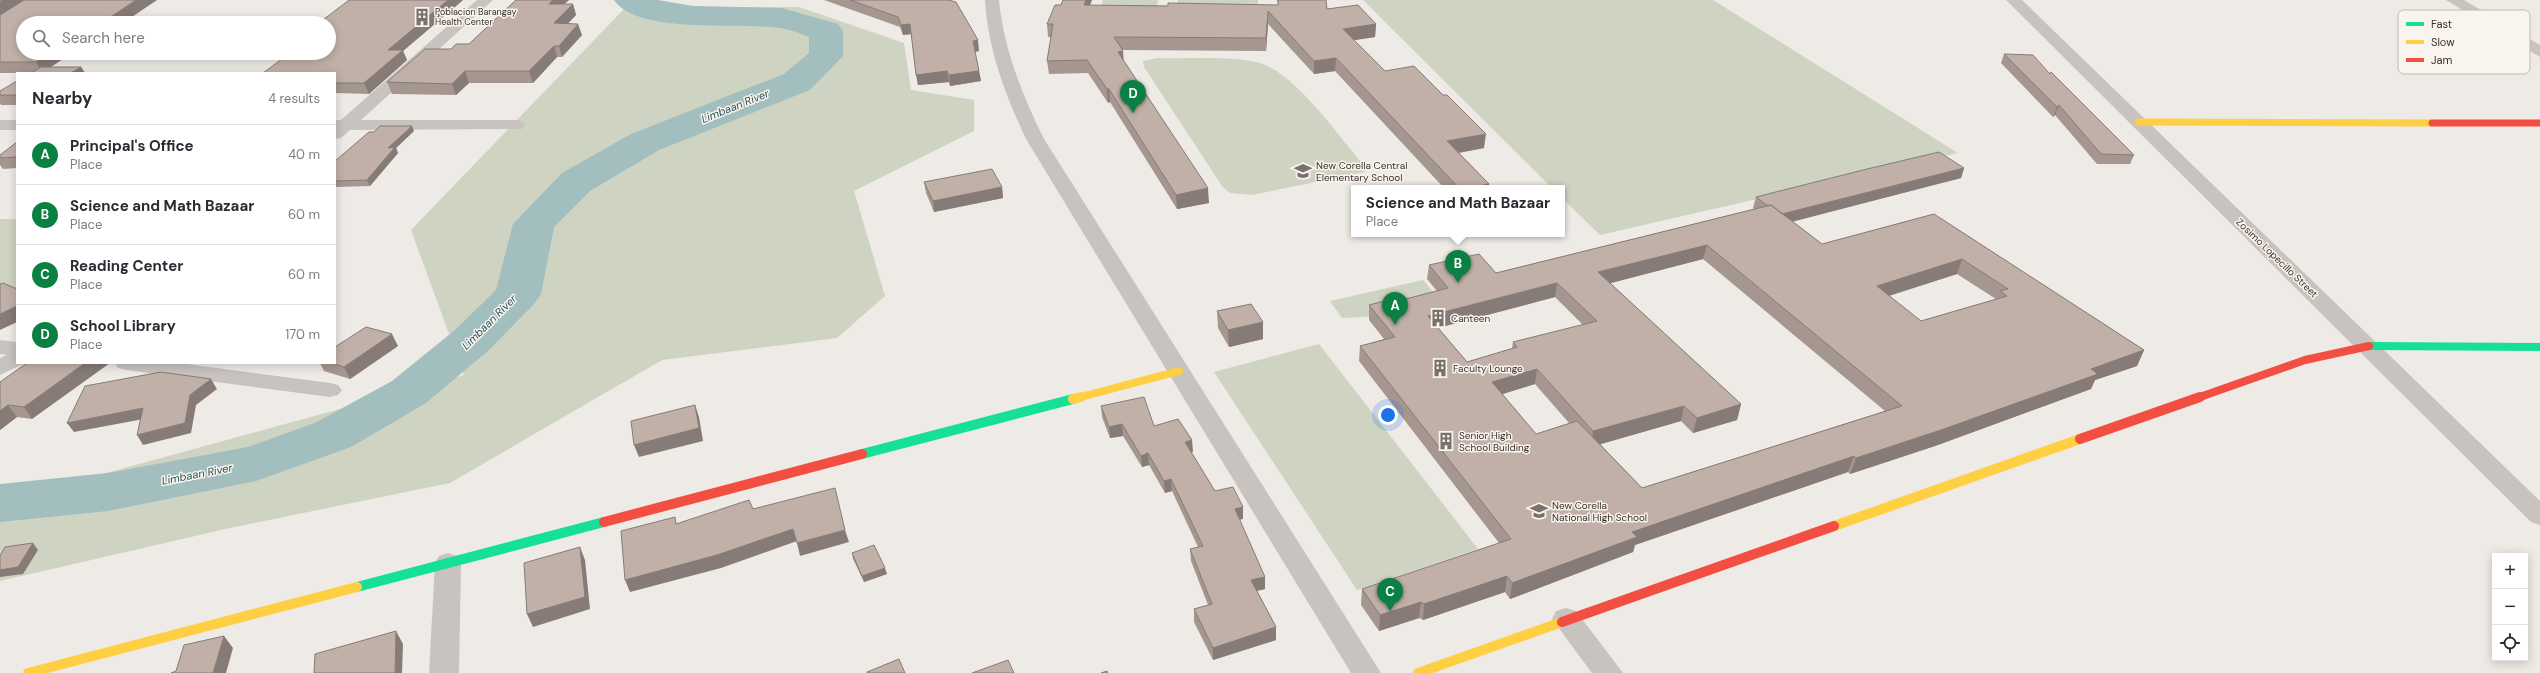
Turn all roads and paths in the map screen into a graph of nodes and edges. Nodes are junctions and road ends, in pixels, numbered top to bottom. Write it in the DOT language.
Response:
graph roads {
  1 [pos="486,0"];
  2 [pos="992,0"];
  3 [pos="2013,0"];
  4 [pos="2453,0"];
  5 [pos="2470,10"];
  6 [pos="2530,46"];
  7 [pos="2540,52"];
  8 [pos="2138,122"];
  9 [pos="2540,123"];
  10 [pos="0,125"];
  11 [pos="16,125"];
  12 [pos="516,125"];
  13 [pos="339,128"];
  14 [pos="2367,346"];
  15 [pos="0,347"];
  16 [pos="2540,347"];
  17 [pos="16,349"];
  18 [pos="16,359"];
  19 [pos="134,364"];
  20 [pos="0,368"];
  21 [pos="1179,371"];
  22 [pos="330,390"];
  23 [pos="2540,516"];
  24 [pos="448,563"];
  25 [pos="1566,619"];
  26 [pos="28,673"];
  27 [pos="444,673"];
  28 [pos="1366,673"];
  29 [pos="1418,673"];
  30 [pos="1608,673"];
  1 -- 13 [label="street"];
  2 -- 21 [label="street"];
  3 -- 8 [label="street, Zosimo Lopecillo Street"];
  4 -- 5 [label="street"];
  6 -- 7 [label="street"];
  8 -- 9 [label="street"];
  8 -- 14 [label="street, Zosimo Lopecillo Street"];
  10 -- 11 [label="street"];
  12 -- 13 [label="street"];
  14 -- 16 [label="street"];
  14 -- 23 [label="street, Zosimo Lopecillo Street"];
  14 -- 25 [label="street"];
  15 -- 17 [label="street"];
  18 -- 20 [label="street"];
  19 -- 22 [label="street"];
  21 -- 24 [label="street"];
  21 -- 28 [label="street"];
  24 -- 26 [label="street"];
  24 -- 27 [label="street"];
  25 -- 29 [label="street"];
  25 -- 30 [label="street"];
}
